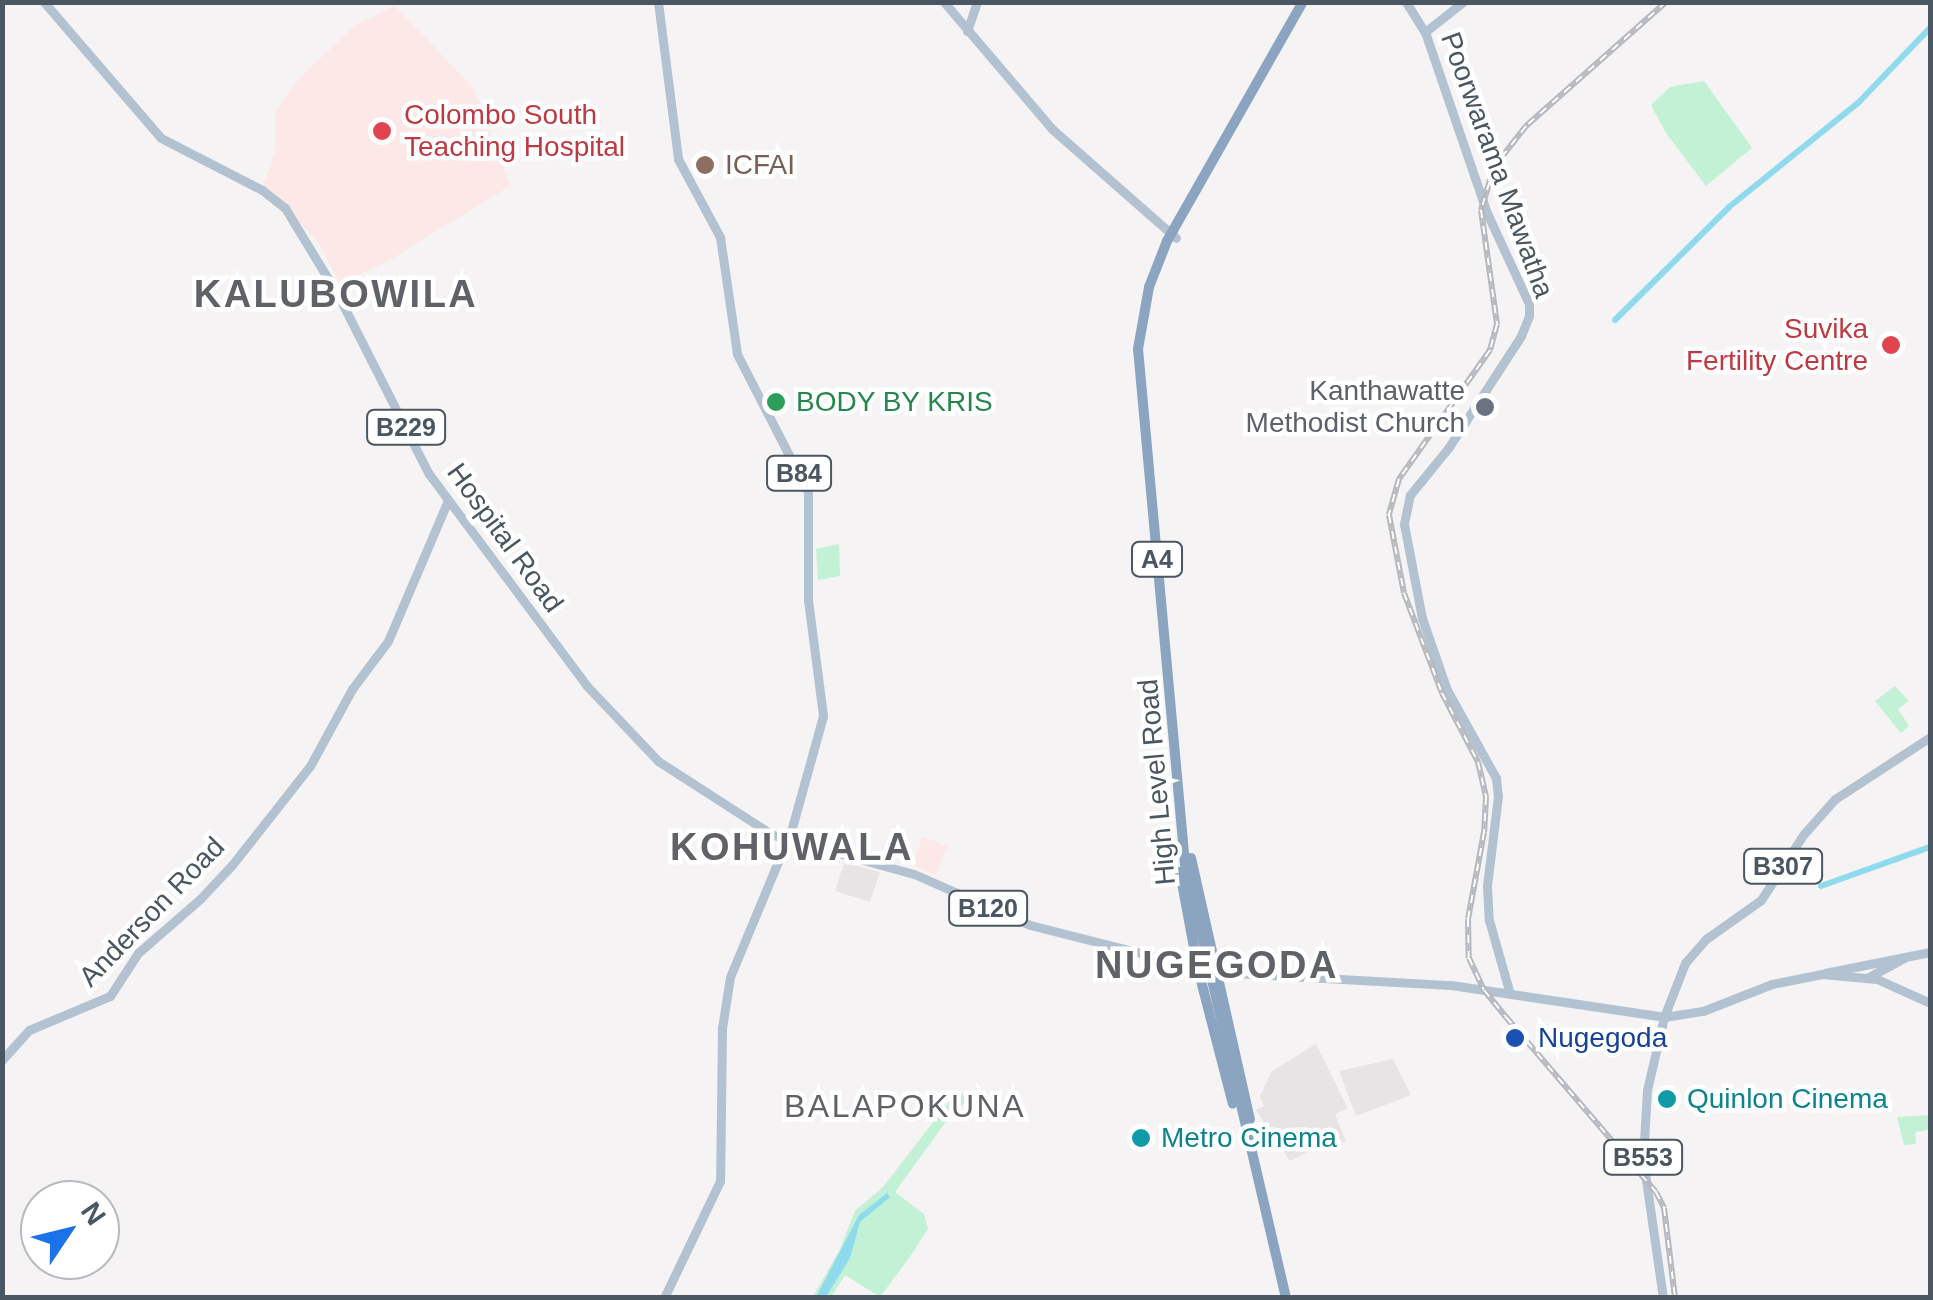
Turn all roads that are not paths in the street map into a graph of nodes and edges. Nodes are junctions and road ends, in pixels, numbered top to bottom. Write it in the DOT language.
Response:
graph roads {
  1 [pos="44,2"];
  2 [pos="658,2"];
  3 [pos="944,2"];
  4 [pos="977,2"];
  5 [pos="1306,2"];
  6 [pos="1406,2"];
  7 [pos="1463,2"];
  8 [pos="967,31"];
  9 [pos="1425,32"];
  10 [pos="1174,236"];
  11 [pos="448,500"];
  12 [pos="1930,737"];
  13 [pos="786,842"];
  14 [pos="1184,842"];
  15 [pos="1204,925"];
  16 [pos="1189,929"];
  17 [pos="1930,952"];
  18 [pos="1906,956"];
  19 [pos="1867,962"];
  20 [pos="1893,963"];
  21 [pos="1195,969"];
  22 [pos="1216,972"];
  23 [pos="1822,974"];
  24 [pos="1867,978"];
  25 [pos="1891,984"];
  26 [pos="1510,994"];
  27 [pos="1222,998"];
  28 [pos="1207,1002"];
  29 [pos="1930,1003"];
  30 [pos="1664,1018"];
  31 [pos="2,1060"];
  32 [pos="1250,1145"];
  33 [pos="664,1298"];
  34 [pos="1286,1298"];
  35 [pos="1663,1298"];
  1 -- 11 [label="main road, Hospital Road / B229"];
  2 -- 13 [label="main road, B84"];
  3 -- 8 [label="main road"];
  4 -- 8 [label="main road"];
  5 -- 10 [label="highway, High Level Road / A4"];
  6 -- 9 [label="main road, Poorwarama Mawatha"];
  7 -- 9 [label="main road"];
  8 -- 10 [label="main road"];
  9 -- 26 [label="main road, Poorwarama Mawatha"];
  10 -- 14 [label="highway, High Level Road / A4"];
  11 -- 13 [label="main road, Hospital Road / B229"];
  11 -- 31 [label="main road, Anderson Road"];
  12 -- 30 [label="main road, B307"];
  13 -- 21 [label="main road, B120"];
  13 -- 33 [label="main road, B84"];
  14 -- 15 [label="highway, A4"];
  14 -- 16 [label="highway, A4"];
  14 -- 32 [label="highway, High Level Road / A4"];
  15 -- 16 [label="highway"];
  15 -- 22 [label="highway, A4"];
  16 -- 21 [label="highway, A4"];
  17 -- 18 [label="main road"];
  18 -- 19 [label="main road"];
  18 -- 20 [label="main road"];
  19 -- 23 [label="main road"];
  19 -- 24 [label="main road"];
  20 -- 24 [label="main road"];
  20 -- 25 [label="main road"];
  21 -- 22 [label="main road, B120"];
  21 -- 28 [label="highway, A4"];
  22 -- 26 [label="main road, B120"];
  22 -- 27 [label="highway, A4"];
  23 -- 24 [label="main road, B120"];
  23 -- 30 [label="main road, B120"];
  24 -- 25 [label="main road, B120"];
  25 -- 29 [label="main road, B120"];
  26 -- 30 [label="main road, B120"];
  27 -- 28 [label="highway"];
  27 -- 32 [label="highway, A4"];
  28 -- 32 [label="highway, A4"];
  30 -- 35 [label="main road, B553"];
  32 -- 34 [label="highway, High Level Road / A4"];
}
